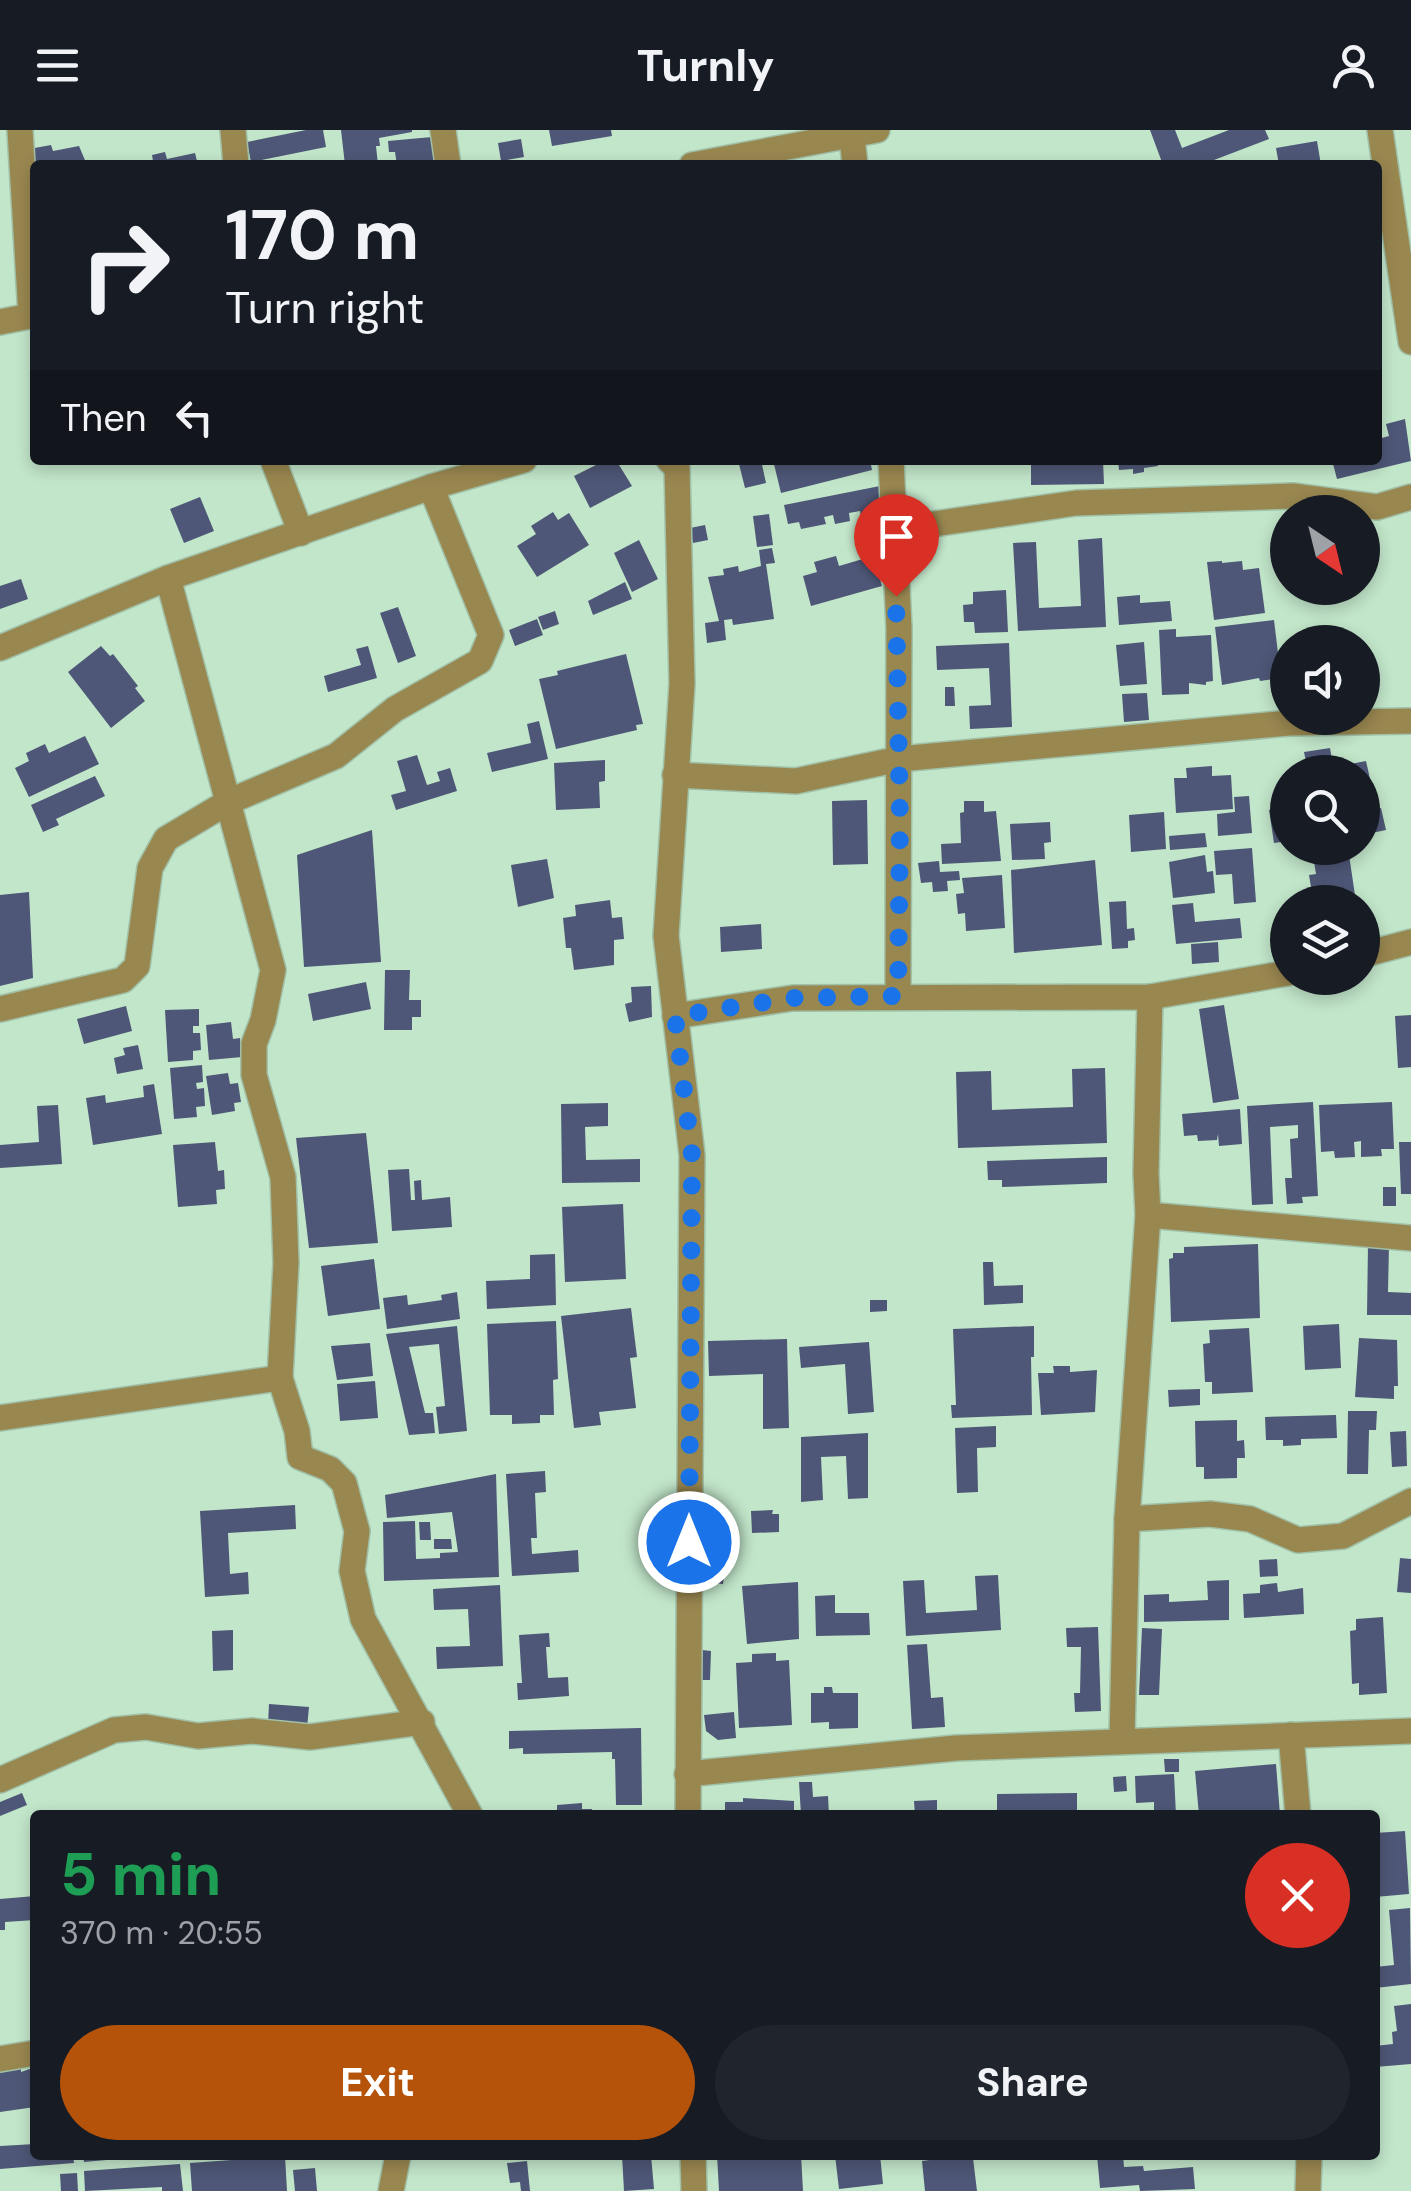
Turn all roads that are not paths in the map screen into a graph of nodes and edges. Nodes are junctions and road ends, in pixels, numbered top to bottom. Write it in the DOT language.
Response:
graph roads {
  1 [pos="20,130"];
  2 [pos="234,130"];
  3 [pos="443,130"];
  4 [pos="878,130"];
  5 [pos="1380,130"];
  6 [pos="852,136"];
  7 [pos="236,160"];
  8 [pos="447,160"];
  9 [pos="720,160"];
  10 [pos="854,160"];
  11 [pos="30,273"];
  12 [pos="30,317"];
  13 [pos="0,322"];
  14 [pos="1411,342"];
  15 [pos="275,465"];
  16 [pos="507,465"];
  17 [pos="674,465"];
  18 [pos="891,465"];
  19 [pos="431,488"];
  20 [pos="1411,497"];
  21 [pos="893,530"];
  22 [pos="301,533"];
  23 [pos="168,578"];
  24 [pos="0,648"];
  25 [pos="1411,721"];
  26 [pos="899,760"];
  27 [pos="675,776"];
  28 [pos="228,802"];
  29 [pos="1411,942"];
  30 [pos="1380,950"];
  31 [pos="1270,976"];
  32 [pos="898,996"];
  33 [pos="1150,997"];
  34 [pos="0,1009"];
  35 [pos="675,1016"];
  36 [pos="1148,1215"];
  37 [pos="1411,1238"];
  38 [pos="280,1378"];
  39 [pos="0,1418"];
  40 [pos="1411,1502"];
  41 [pos="1127,1518"];
  42 [pos="422,1722"];
  43 [pos="1411,1731"];
  44 [pos="1291,1734"];
  45 [pos="1122,1740"];
  46 [pos="687,1774"];
  47 [pos="0,1780"];
  48 [pos="467,1810"];
  49 [pos="688,1810"];
  50 [pos="1298,1810"];
  51 [pos="30,2055"];
  52 [pos="0,2058"];
  53 [pos="397,2160"];
  54 [pos="693,2160"];
  55 [pos="1309,2160"];
  56 [pos="391,2191"];
  57 [pos="694,2191"];
  58 [pos="1308,2191"];
  1 -- 11 [label="street"];
  2 -- 7 [label="street"];
  3 -- 8 [label="street"];
  4 -- 6 [label="street"];
  5 -- 14 [label="street"];
  6 -- 9 [label="street"];
  6 -- 10 [label="street"];
  12 -- 13 [label="street"];
  15 -- 22 [label="street"];
  16 -- 19 [label="street"];
  17 -- 27 [label="street"];
  18 -- 21 [label="street"];
  19 -- 22 [label="street"];
  19 -- 28 [label="street"];
  20 -- 21 [label="street"];
  21 -- 26 [label="street"];
  22 -- 23 [label="street"];
  23 -- 24 [label="street"];
  23 -- 28 [label="street"];
  25 -- 26 [label="street"];
  26 -- 27 [label="street"];
  26 -- 32 [label="street"];
  27 -- 35 [label="street"];
  28 -- 34 [label="street"];
  28 -- 38 [label="street"];
  29 -- 30 [label="street"];
  31 -- 33 [label="street"];
  32 -- 33 [label="street"];
  32 -- 35 [label="street"];
  33 -- 36 [label="street"];
  35 -- 46 [label="street"];
  36 -- 37 [label="street"];
  36 -- 41 [label="street"];
  38 -- 39 [label="street"];
  38 -- 42 [label="street"];
  40 -- 41 [label="street"];
  41 -- 45 [label="street"];
  42 -- 47 [label="street"];
  42 -- 48 [label="street"];
  43 -- 44 [label="street"];
  44 -- 45 [label="street"];
  44 -- 50 [label="street"];
  45 -- 46 [label="street"];
  46 -- 49 [label="street"];
  51 -- 52 [label="street"];
  53 -- 56 [label="street"];
  54 -- 57 [label="street"];
  55 -- 58 [label="street"];
}
